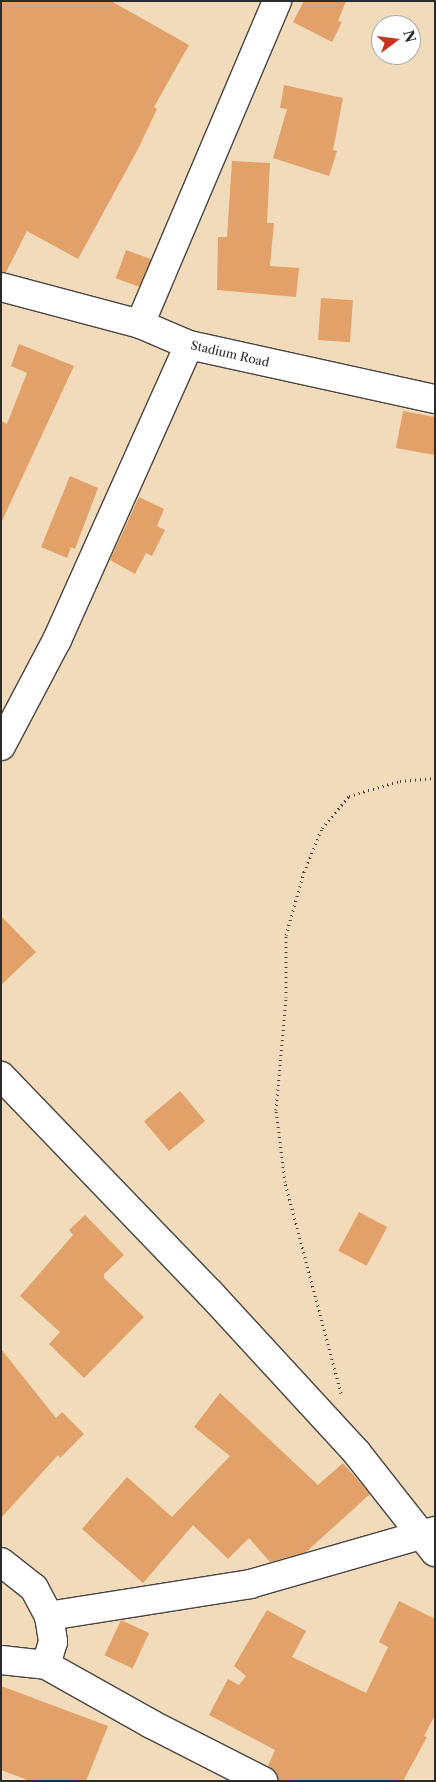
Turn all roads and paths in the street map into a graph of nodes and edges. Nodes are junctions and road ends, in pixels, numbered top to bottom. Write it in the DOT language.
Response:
graph roads {
  1 [pos="277,1"];
  2 [pos="1,287"];
  3 [pos="140,324"];
  4 [pos="189,345"];
  5 [pos="435,399"];
  6 [pos="1,746"];
  7 [pos="435,778"];
  8 [pos="1,1076"];
  9 [pos="342,1397"];
  10 [pos="430,1539"];
  11 [pos="1,1562"];
  12 [pos="49,1616"];
  13 [pos="1,1660"];
  14 [pos="46,1665"];
  15 [pos="262,1781"];
  1 -- 3 [label="street"];
  2 -- 3 [label="street, Stadium Road"];
  3 -- 4 [label="street, Stadium Road"];
  4 -- 5 [label="street, Stadium Road"];
  4 -- 6 [label="street"];
  7 -- 9 [label="path"];
  8 -- 10 [label="street"];
  10 -- 12 [label="street"];
  11 -- 12 [label="street"];
  12 -- 14 [label="street"];
  13 -- 14 [label="street"];
  14 -- 15 [label="street"];
}
